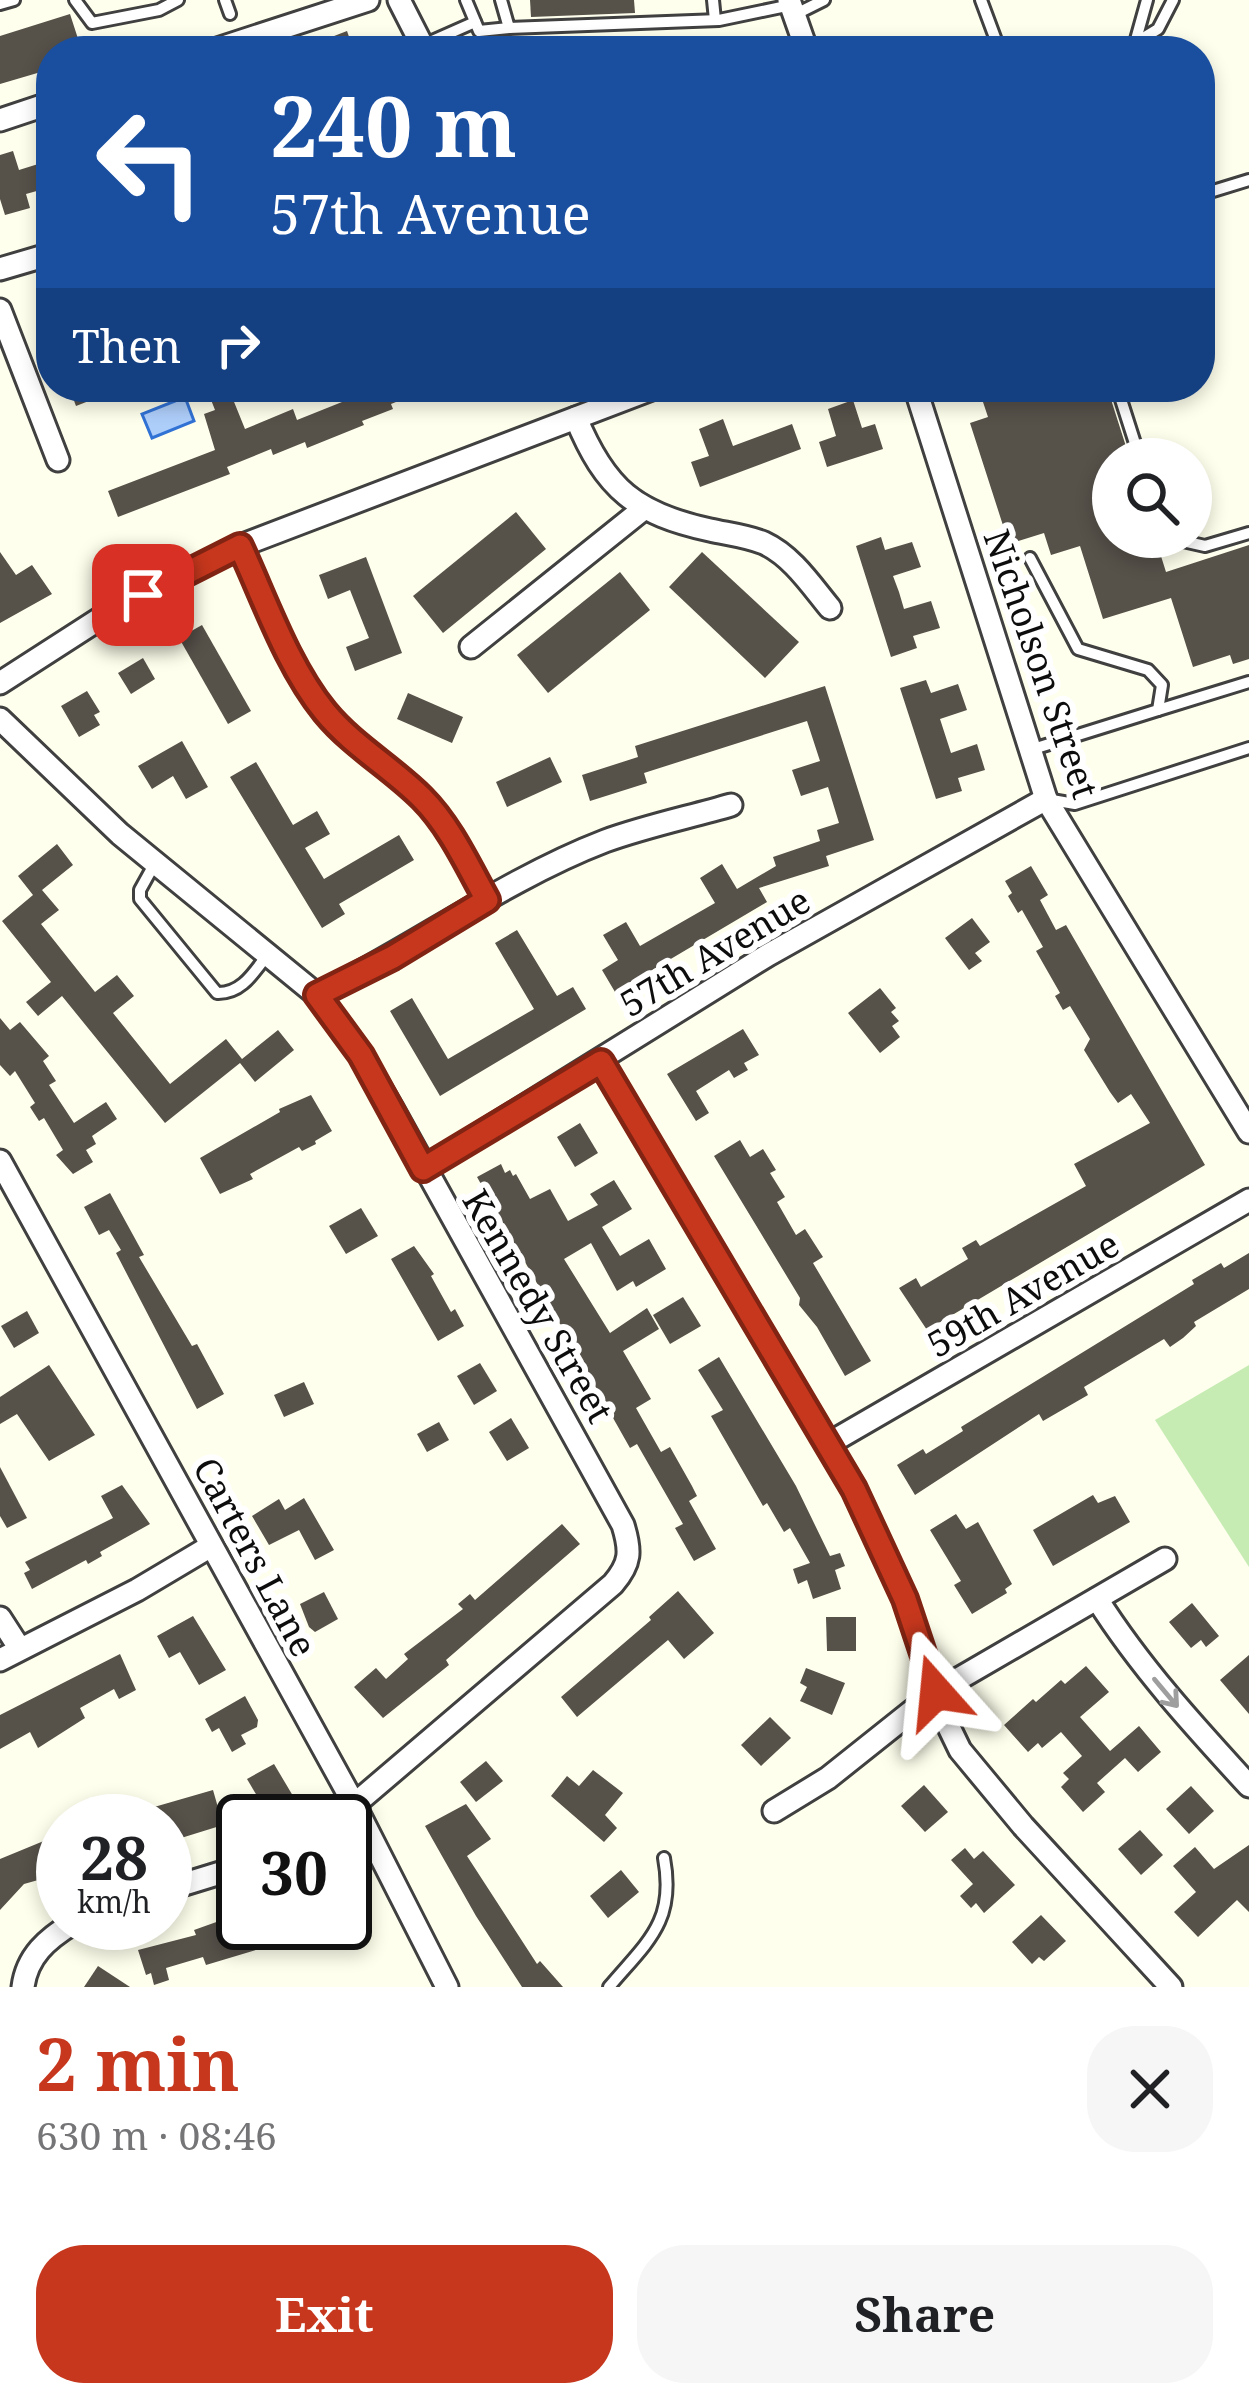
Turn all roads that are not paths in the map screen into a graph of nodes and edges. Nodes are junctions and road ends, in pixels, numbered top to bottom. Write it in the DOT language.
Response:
graph roads {
  1 [pos="14,0"];
  2 [pos="76,0"];
  3 [pos="178,0"];
  4 [pos="225,0"];
  5 [pos="368,0"];
  6 [pos="399,0"];
  7 [pos="466,0"];
  8 [pos="501,0"];
  9 [pos="713,0"];
  10 [pos="824,0"];
  11 [pos="981,0"];
  12 [pos="1147,0"];
  13 [pos="1173,0"];
  14 [pos="0,4"];
  15 [pos="749,6"];
  16 [pos="792,7"];
  17 [pos="230,14"];
  18 [pos="715,20"];
  19 [pos="475,22"];
  20 [pos="509,28"];
  21 [pos="257,36"];
  22 [pos="417,36"];
  23 [pos="447,36"];
  24 [pos="801,36"];
  25 [pos="994,36"];
  26 [pos="1137,36"];
  27 [pos="1146,36"];
  28 [pos="36,108"];
  29 [pos="0,120"];
  30 [pos="1249,180"];
  31 [pos="1215,190"];
  32 [pos="36,258"];
  33 [pos="0,269"];
  34 [pos="0,310"];
  35 [pos="587,402"];
  36 [pos="618,402"];
  37 [pos="920,402"];
  38 [pos="1122,402"];
  39 [pos="587,414"];
  40 [pos="1133,438"];
  41 [pos="58,460"];
  42 [pos="642,510"];
  43 [pos="1249,532"];
  44 [pos="1212,544"];
  45 [pos="240,546"];
  46 [pos="1030,558"];
  47 [pos="830,608"];
  48 [pos="471,647"];
  49 [pos="1249,682"];
  50 [pos="0,683"];
  51 [pos="1159,710"];
  52 [pos="0,719"];
  53 [pos="1249,748"];
  54 [pos="1030,750"];
  55 [pos="1046,799"];
  56 [pos="731,805"];
  57 [pos="155,863"];
  58 [pos="487,900"];
  59 [pos="268,954"];
  60 [pos="317,995"];
  61 [pos="601,1062"];
  62 [pos="1249,1132"];
  63 [pos="0,1161"];
  64 [pos="423,1169"];
  65 [pos="1249,1200"];
  66 [pos="828,1444"];
  67 [pos="211,1546"];
  68 [pos="1165,1559"];
  69 [pos="1097,1599"];
  70 [pos="0,1618"];
  71 [pos="10,1655"];
  72 [pos="936,1692"];
  73 [pos="1249,1786"];
  74 [pos="349,1794"];
  75 [pos="367,1794"];
  76 [pos="774,1811"];
  77 [pos="372,1838"];
  78 [pos="664,1858"];
  79 [pos="39,1950"];
  80 [pos="23,1987"];
  81 [pos="447,1987"];
  82 [pos="609,1987"];
  83 [pos="1171,1987"];
  1 -- 14 [label="lane"];
  2 -- 3 [label="lane"];
  4 -- 17 [label="lane"];
  5 -- 21 [label="street"];
  6 -- 22 [label="street"];
  7 -- 19 [label="lane"];
  8 -- 20 [label="lane"];
  9 -- 18 [label="lane"];
  10 -- 16 [label="lane"];
  11 -- 25 [label="lane"];
  12 -- 26 [label="lane"];
  13 -- 27 [label="lane"];
  15 -- 16 [label="lane"];
  15 -- 18 [label="lane"];
  16 -- 24 [label="street"];
  18 -- 20 [label="lane"];
  19 -- 20 [label="lane"];
  19 -- 23 [label="lane"];
  28 -- 29 [label="street"];
  30 -- 31 [label="lane"];
  32 -- 33 [label="street"];
  34 -- 41 [label="street"];
  35 -- 39 [label="street"];
  36 -- 39 [label="street"];
  37 -- 54 [label="street, Nicholson Street"];
  38 -- 40 [label="lane"];
  39 -- 42 [label="street"];
  39 -- 45 [label="street"];
  42 -- 47 [label="street"];
  42 -- 48 [label="street"];
  43 -- 44 [label="lane"];
  45 -- 50 [label="street"];
  45 -- 58 [label="street"];
  46 -- 51 [label="lane"];
  49 -- 51 [label="lane"];
  51 -- 54 [label="lane"];
  52 -- 57 [label="street, Kennedy Street"];
  53 -- 55 [label="lane"];
  54 -- 55 [label="street, Nicholson Street"];
  55 -- 61 [label="street, 57th Avenue"];
  55 -- 62 [label="street, Nicholson Street"];
  56 -- 58 [label="street"];
  57 -- 59 [label="street, Kennedy Street"];
  57 -- 59 [label="lane"];
  58 -- 60 [label="street"];
  59 -- 60 [label="street, Kennedy Street"];
  60 -- 64 [label="street, Kennedy Street"];
  61 -- 64 [label="street, 57th Avenue"];
  61 -- 66 [label="street"];
  63 -- 67 [label="street, Carters Lane"];
  64 -- 75 [label="street, Kennedy Street"];
  65 -- 66 [label="street, 59th Avenue"];
  66 -- 72 [label="street"];
  67 -- 71 [label="street"];
  67 -- 74 [label="street, Carters Lane"];
  68 -- 69 [label="street"];
  69 -- 72 [label="street"];
  69 -- 73 [label="street, one-way"];
  70 -- 71 [label="street"];
  72 -- 76 [label="street"];
  72 -- 83 [label="street"];
  77 -- 81 [label="street, Carters Lane"];
  78 -- 82 [label="lane"];
  79 -- 80 [label="street"];
}
